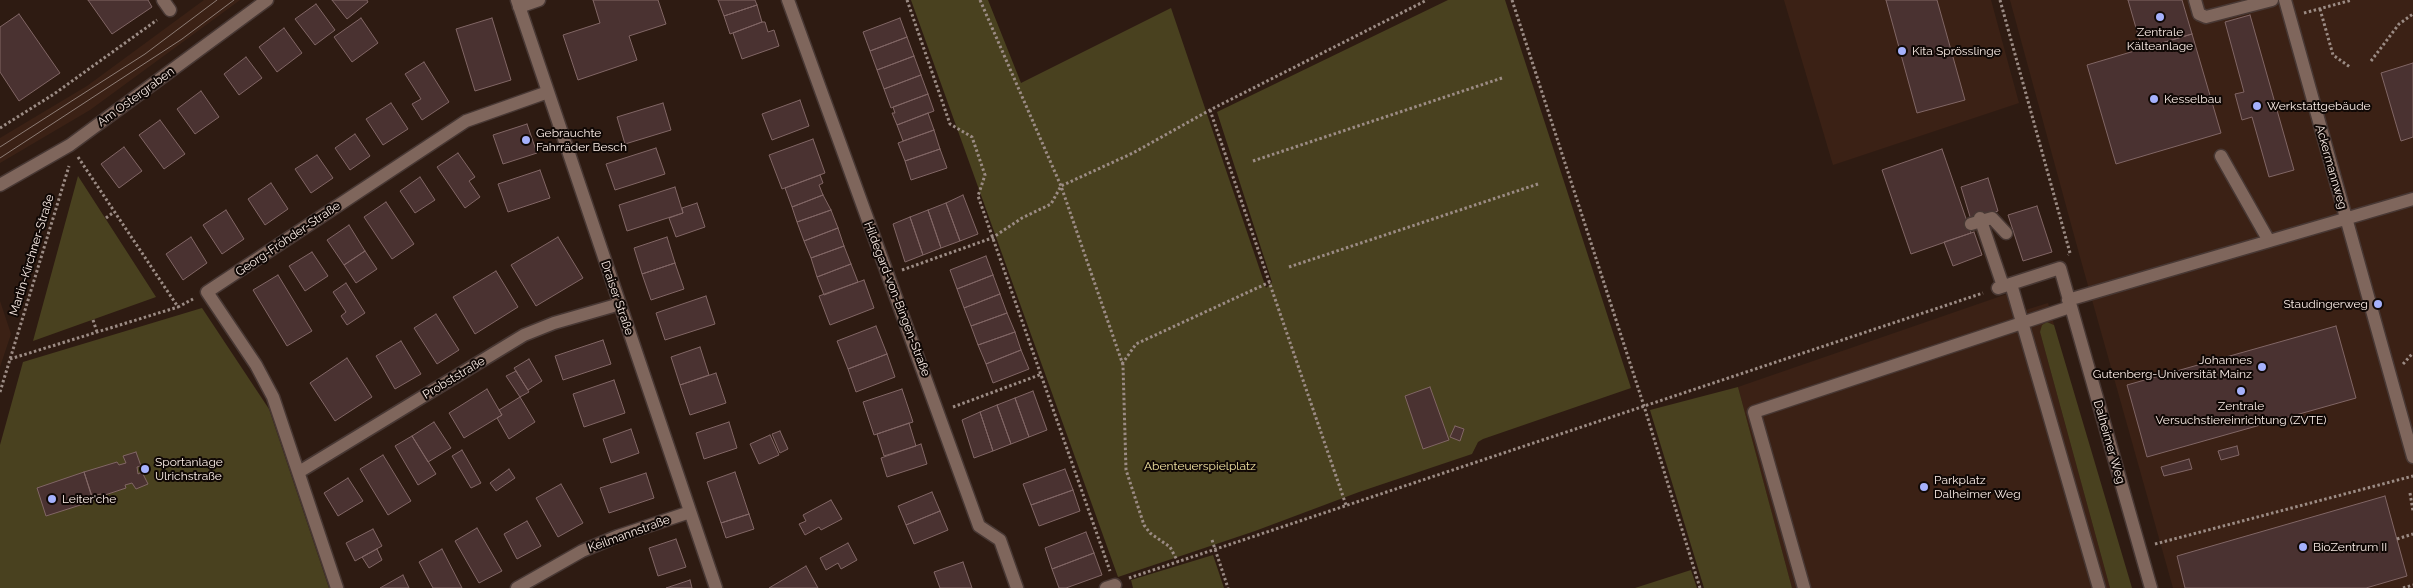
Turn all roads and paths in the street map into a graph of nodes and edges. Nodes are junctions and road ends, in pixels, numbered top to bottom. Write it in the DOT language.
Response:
graph roads {
  1 [pos="267,0"];
  2 [pos="539,0"];
  3 [pos="788,0"];
  4 [pos="907,0"];
  5 [pos="980,0"];
  6 [pos="1427,0"];
  7 [pos="1512,0"];
  8 [pos="2000,0"];
  9 [pos="2196,0"];
  10 [pos="2272,0"];
  11 [pos="2284,0"];
  12 [pos="2352,0"];
  13 [pos="518,3"];
  14 [pos="166,5"];
  15 [pos="2320,9"];
  16 [pos="2413,14"];
  17 [pos="2289,18"];
  18 [pos="2371,61"];
  19 [pos="2350,67"];
  20 [pos="1502,78"];
  21 [pos="548,92"];
  22 [pos="1210,110"];
  23 [pos="0,128"];
  24 [pos="74,150"];
  25 [pos="2221,156"];
  26 [pos="1253,161"];
  27 [pos="1538,184"];
  28 [pos="0,185"];
  29 [pos="1061,186"];
  30 [pos="2413,199"];
  31 [pos="114,212"];
  32 [pos="106,218"];
  33 [pos="2345,218"];
  34 [pos="2006,233"];
  35 [pos="992,238"];
  36 [pos="2269,241"];
  37 [pos="1289,267"];
  38 [pos="2060,268"];
  39 [pos="887,275"];
  40 [pos="1270,282"];
  41 [pos="2004,286"];
  42 [pos="207,292"];
  43 [pos="2069,303"];
  44 [pos="620,304"];
  45 [pos="178,307"];
  46 [pos="93,320"];
  47 [pos="2023,321"];
  48 [pos="97,332"];
  49 [pos="10,359"];
  50 [pos="1122,364"];
  51 [pos="1042,374"];
  52 [pos="0,392"];
  53 [pos="1644,406"];
  54 [pos="939,412"];
  55 [pos="2413,457"];
  56 [pos="298,472"];
  57 [pos="2413,476"];
  58 [pos="2410,493"];
  59 [pos="1346,505"];
  60 [pos="2413,511"];
  61 [pos="690,512"];
  62 [pos="2413,534"];
  63 [pos="2397,539"];
  64 [pos="1212,540"];
  65 [pos="2139,548"];
  66 [pos="1215,550"];
  67 [pos="1178,562"];
  68 [pos="2413,585"];
  69 [pos="1110,586"];
  70 [pos="337,588"];
  71 [pos="517,588"];
  72 [pos="716,588"];
  73 [pos="1018,588"];
  74 [pos="1228,588"];
  75 [pos="1700,588"];
  76 [pos="1804,588"];
  77 [pos="2099,588"];
  78 [pos="2151,588"];
  79 [pos="2403,588"];
  1 -- 24 [label="street, Am Ostergraben"];
  2 -- 13 [label="street, Draiser Straße"];
  3 -- 39 [label="street, Hildegard-von-Bingen-Straße"];
  4 -- 35 [label="path"];
  5 -- 29 [label="path"];
  6 -- 22 [label="path"];
  7 -- 53 [label="path"];
  8 -- 38 [label="path"];
  9 -- 10 [label="street"];
  11 -- 17 [label="street, Ackermannweg"];
  12 -- 15 [label="path"];
  13 -- 21 [label="street, Draiser Straße"];
  14 -- 23 [label="path"];
  15 -- 17 [label="path"];
  15 -- 19 [label="path"];
  16 -- 18 [label="path"];
  17 -- 33 [label="street, Ackermannweg"];
  20 -- 26 [label="path"];
  21 -- 42 [label="street, Georg-Fröhder-Straße"];
  21 -- 44 [label="street, Draiser Straße"];
  22 -- 29 [label="path"];
  22 -- 40 [label="path"];
  24 -- 28 [label="street, Am Ostergraben"];
  24 -- 31 [label="path"];
  24 -- 49 [label="path, Martin-Kirchner-Straße"];
  25 -- 36 [label="street"];
  27 -- 37 [label="path"];
  29 -- 35 [label="path"];
  29 -- 50 [label="path"];
  30 -- 33 [label="street"];
  31 -- 32 [label="path"];
  31 -- 45 [label="path"];
  33 -- 36 [label="street"];
  33 -- 55 [label="street, Ackermannweg"];
  34 -- 41 [label="street"];
  35 -- 39 [label="path"];
  35 -- 51 [label="path"];
  36 -- 43 [label="street"];
  38 -- 41 [label="street"];
  38 -- 43 [label="street, Dalheimer Weg"];
  39 -- 54 [label="street, Hildegard-von-Bingen-Straße"];
  40 -- 50 [label="path"];
  40 -- 59 [label="path"];
  41 -- 47 [label="street"];
  41 -- 53 [label="path"];
  42 -- 45 [label="path"];
  42 -- 56 [label="street"];
  43 -- 47 [label="street"];
  43 -- 65 [label="street, Dalheimer Weg"];
  44 -- 56 [label="street, Probststraße"];
  44 -- 61 [label="street, Draiser Straße"];
  45 -- 48 [label="path"];
  46 -- 48 [label="path"];
  47 -- 76 [label="street"];
  47 -- 77 [label="street"];
  48 -- 49 [label="path"];
  49 -- 52 [label="path, Martin-Kirchner-Straße"];
  50 -- 67 [label="path"];
  51 -- 54 [label="path"];
  51 -- 69 [label="path"];
  53 -- 59 [label="path"];
  53 -- 75 [label="path"];
  54 -- 73 [label="street, Hildegard-von-Bingen-Straße"];
  56 -- 70 [label="street"];
  57 -- 65 [label="path"];
  58 -- 60 [label="path"];
  59 -- 66 [label="path"];
  61 -- 71 [label="street, Keilmannstraße"];
  61 -- 72 [label="street, Draiser Straße"];
  62 -- 63 [label="path"];
  64 -- 66 [label="path"];
  65 -- 78 [label="street, Dalheimer Weg"];
  66 -- 67 [label="path"];
  66 -- 74 [label="path"];
  67 -- 69 [label="path"];
  68 -- 79 [label="path"];
}
